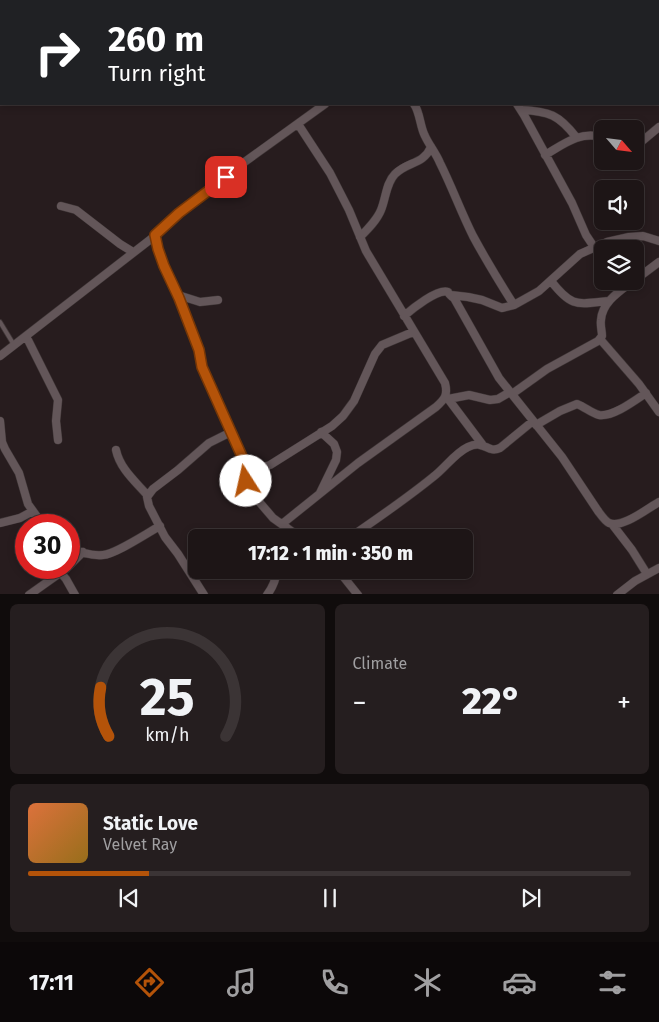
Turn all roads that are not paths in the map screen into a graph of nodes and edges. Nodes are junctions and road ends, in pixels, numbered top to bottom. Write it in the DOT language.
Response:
graph roads {
  1 [pos="324,105"];
  2 [pos="415,105"];
  3 [pos="519,107"];
  4 [pos="298,124"];
  5 [pos="659,127"];
  6 [pos="594,135"];
  7 [pos="576,137"];
  8 [pos="644,139"];
  9 [pos="432,147"];
  10 [pos="546,156"];
  11 [pos="61,206"];
  12 [pos="155,235"];
  13 [pos="360,238"];
  14 [pos="615,240"];
  15 [pos="659,241"];
  16 [pos="146,242"];
  17 [pos="594,247"];
  18 [pos="158,249"];
  19 [pos="133,252"];
  20 [pos="659,262"];
  21 [pos="644,273"];
  22 [pos="551,281"];
  23 [pos="540,290"];
  24 [pos="622,290"];
  25 [pos="559,292"];
  26 [pos="178,295"];
  27 [pos="451,295"];
  28 [pos="218,300"];
  29 [pos="608,301"];
  30 [pos="514,305"];
  31 [pos="404,316"];
  32 [pos="0,322"];
  33 [pos="413,332"];
  34 [pos="26,336"];
  35 [pos="600,339"];
  36 [pos="14,346"];
  37 [pos="0,356"];
  38 [pos="511,393"];
  39 [pos="646,393"];
  40 [pos="447,398"];
  41 [pos="659,412"];
  42 [pos="0,421"];
  43 [pos="535,423"];
  44 [pos="231,432"];
  45 [pos="321,432"];
  46 [pos="58,440"];
  47 [pos="482,444"];
  48 [pos="116,450"];
  49 [pos="246,472"];
  50 [pos="320,494"];
  51 [pos="148,496"];
  52 [pos="659,502"];
  53 [pos="33,511"];
  54 [pos="35,514"];
  55 [pos="0,523"];
  56 [pos="612,524"];
  57 [pos="284,525"];
  58 [pos="160,526"];
  59 [pos="283,529"];
  60 [pos="289,529"];
  61 [pos="362,529"];
  62 [pos="80,551"];
  63 [pos="83,552"];
  64 [pos="80,555"];
  65 [pos="659,568"];
  66 [pos="647,574"];
  67 [pos="50,579"];
  68 [pos="66,579"];
  69 [pos="276,579"];
  70 [pos="346,579"];
  71 [pos="29,594"];
  72 [pos="75,594"];
  73 [pos="204,594"];
  74 [pos="267,594"];
  75 [pos="358,594"];
  76 [pos="617,594"];
  1 -- 4 [label="street"];
  2 -- 9 [label="street"];
  3 -- 7 [label="street"];
  3 -- 10 [label="street"];
  4 -- 12 [label="street"];
  4 -- 13 [label="street"];
  5 -- 8 [label="street"];
  6 -- 7 [label="street"];
  7 -- 10 [label="street"];
  9 -- 13 [label="street"];
  9 -- 30 [label="street"];
  10 -- 17 [label="street"];
  11 -- 19 [label="street"];
  12 -- 16 [label="street"];
  12 -- 18 [label="street"];
  13 -- 31 [label="street"];
  14 -- 15 [label="street"];
  16 -- 18 [label="street"];
  16 -- 19 [label="street"];
  17 -- 22 [label="street"];
  18 -- 26 [label="street"];
  19 -- 34 [label="street"];
  20 -- 21 [label="street"];
  22 -- 23 [label="street"];
  22 -- 25 [label="street"];
  23 -- 25 [label="street"];
  23 -- 30 [label="street"];
  24 -- 29 [label="street"];
  25 -- 29 [label="street"];
  26 -- 28 [label="street"];
  26 -- 44 [label="street"];
  27 -- 30 [label="street"];
  27 -- 31 [label="street"];
  27 -- 38 [label="street"];
  29 -- 35 [label="street"];
  31 -- 33 [label="street"];
  32 -- 36 [label="lane"];
  33 -- 40 [label="street"];
  33 -- 45 [label="street"];
  34 -- 36 [label="street"];
  34 -- 46 [label="street"];
  35 -- 38 [label="street"];
  35 -- 39 [label="street"];
  36 -- 37 [label="street"];
  38 -- 40 [label="street"];
  38 -- 43 [label="street"];
  39 -- 41 [label="street"];
  39 -- 43 [label="street"];
  40 -- 47 [label="street"];
  40 -- 50 [label="street"];
  42 -- 53 [label="street"];
  43 -- 47 [label="street"];
  43 -- 56 [label="street"];
  44 -- 49 [label="street"];
  44 -- 51 [label="street"];
  45 -- 49 [label="street"];
  45 -- 50 [label="street"];
  47 -- 61 [label="street"];
  48 -- 51 [label="street"];
  49 -- 57 [label="street"];
  50 -- 57 [label="street"];
  51 -- 58 [label="street"];
  52 -- 56 [label="street"];
  53 -- 54 [label="street"];
  53 -- 55 [label="street"];
  56 -- 66 [label="street"];
  57 -- 59 [label="street"];
  57 -- 60 [label="street"];
  58 -- 63 [label="street"];
  58 -- 73 [label="street"];
  62 -- 63 [label="street"];
  63 -- 64 [label="street"];
  65 -- 66 [label="street"];
  66 -- 76 [label="street"];
  67 -- 71 [label="street"];
  68 -- 72 [label="street"];
  69 -- 74 [label="street"];
  70 -- 75 [label="street"];
}
